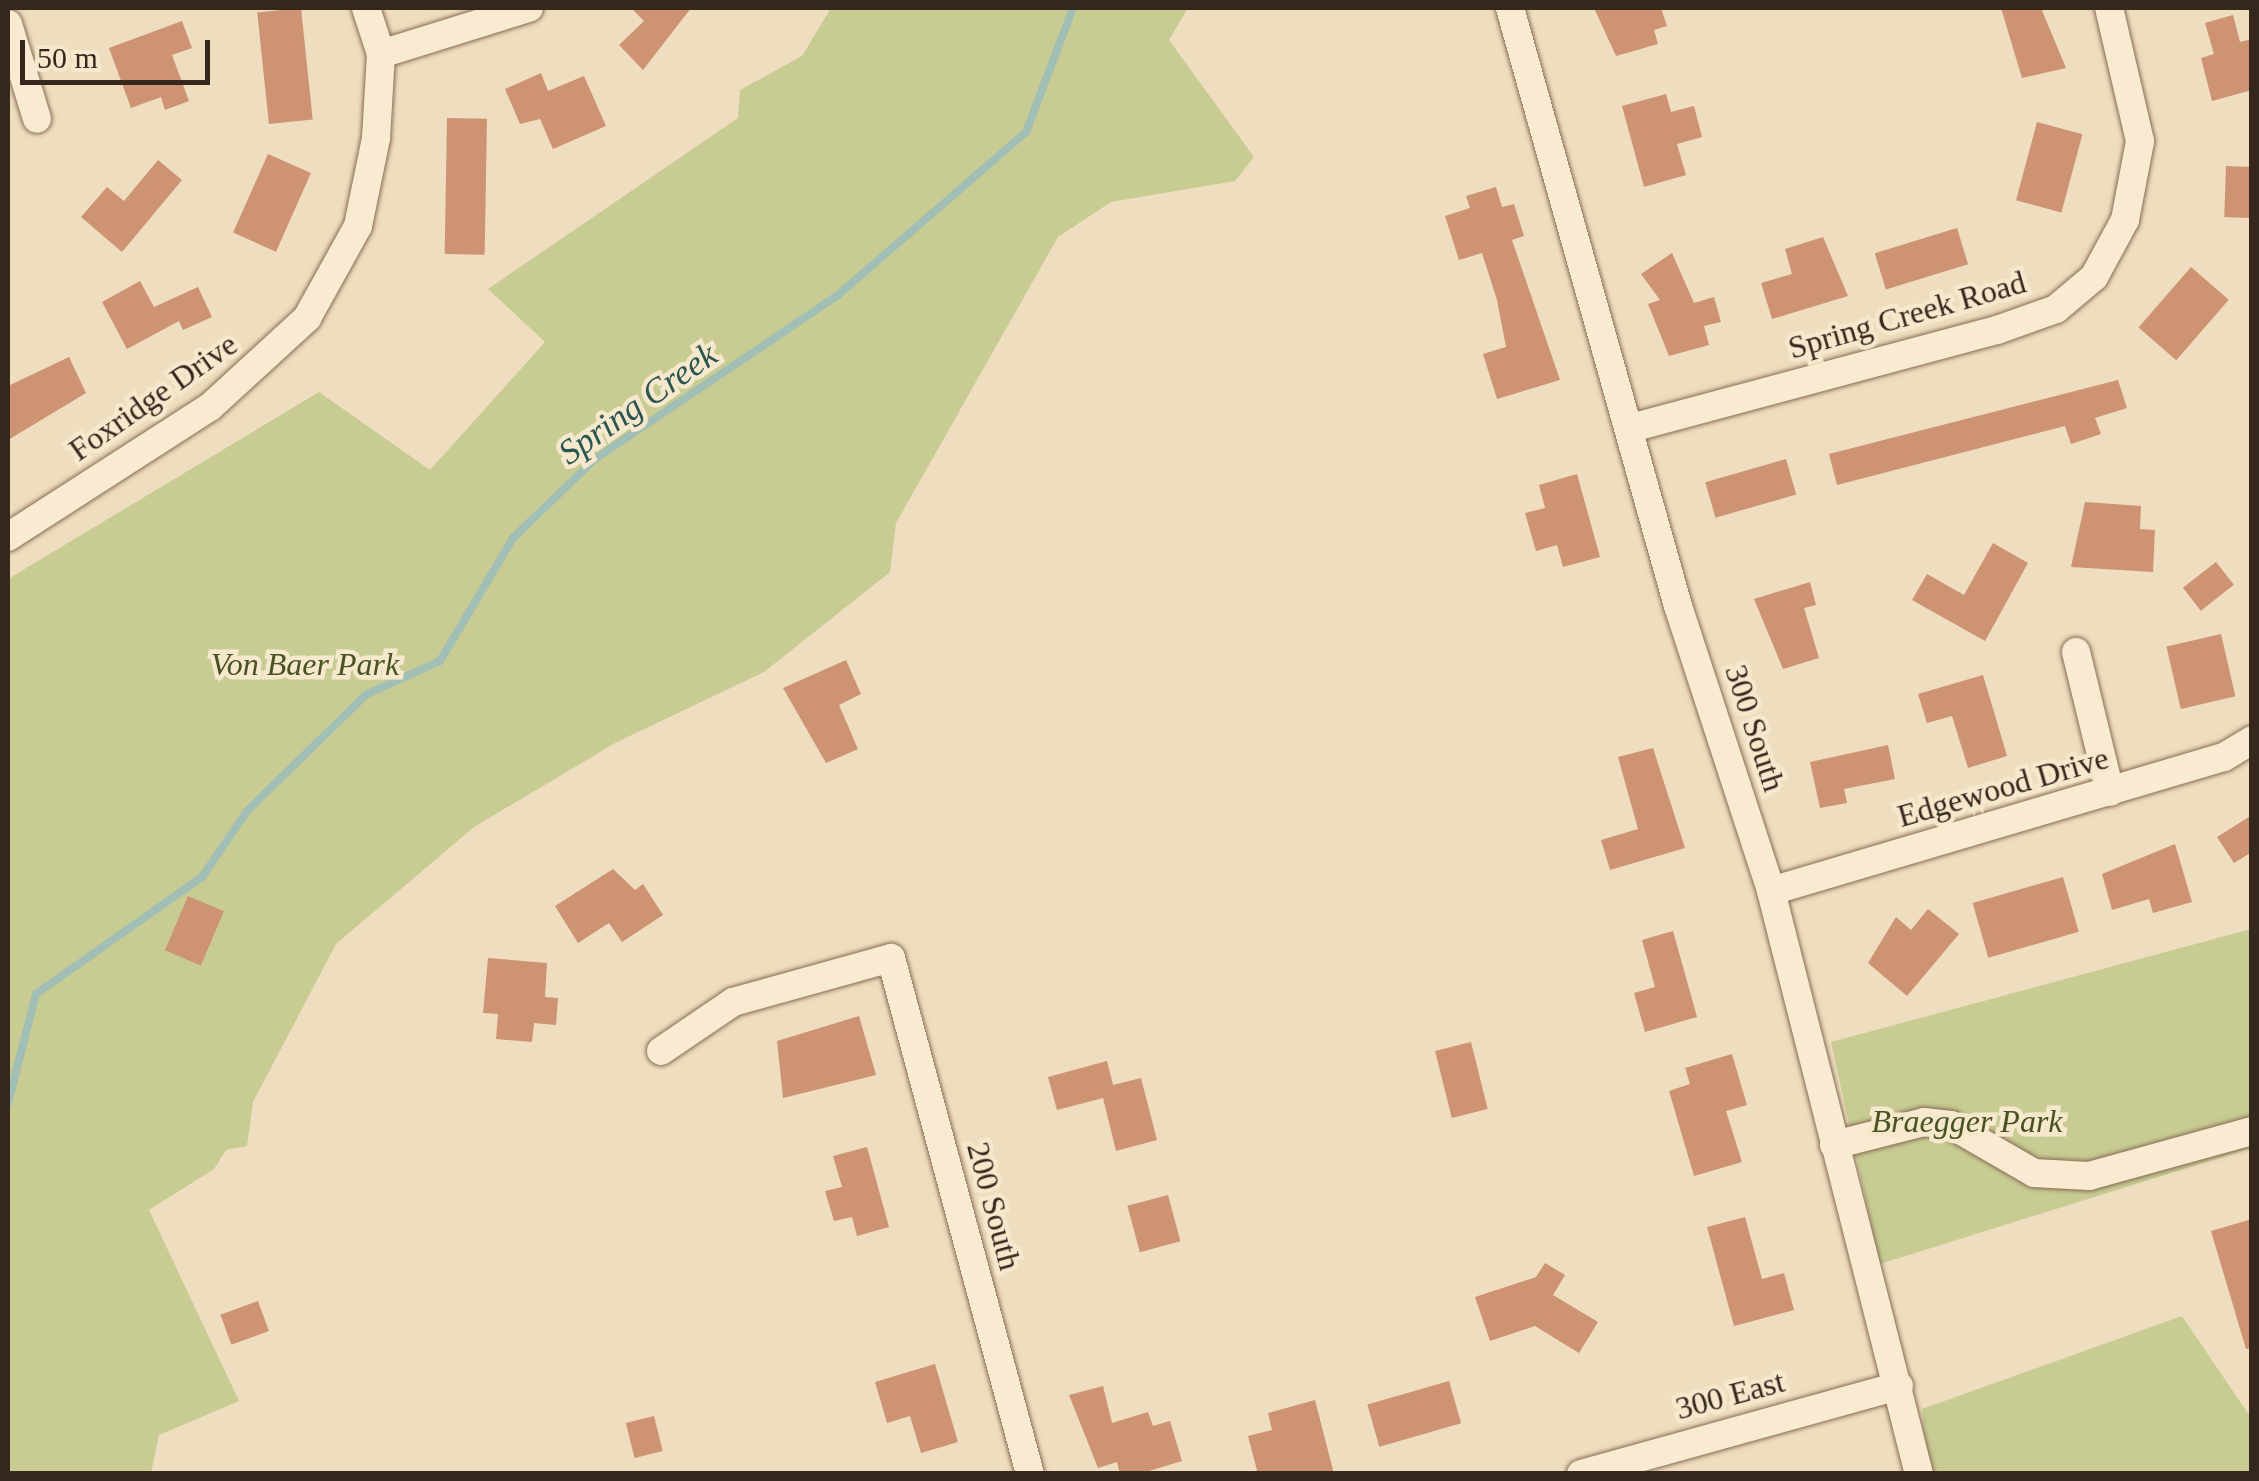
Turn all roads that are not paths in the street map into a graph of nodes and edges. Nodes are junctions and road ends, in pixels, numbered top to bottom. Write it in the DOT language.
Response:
graph roads {
  1 [pos="366,8"];
  2 [pos="529,8"];
  3 [pos="1510,8"];
  4 [pos="2109,8"];
  5 [pos="8,24"];
  6 [pos="381,54"];
  7 [pos="37,119"];
  8 [pos="1630,428"];
  9 [pos="8,537"];
  10 [pos="2076,652"];
  11 [pos="2252,740"];
  12 [pos="2110,792"];
  13 [pos="1771,891"];
  14 [pos="661,1051"];
  15 [pos="2252,1131"];
  16 [pos="1834,1145"];
  17 [pos="1899,1386"];
  18 [pos="1030,1474"];
  19 [pos="1581,1474"];
  20 [pos="1920,1474"];
  1 -- 6 [label="street, Foxridge Drive"];
  2 -- 6 [label="street"];
  3 -- 8 [label="street, 300 South"];
  4 -- 8 [label="street, Spring Creek Road"];
  5 -- 7 [label="street"];
  6 -- 9 [label="street, Foxridge Drive"];
  8 -- 13 [label="street, 300 South"];
  10 -- 12 [label="street"];
  11 -- 12 [label="street, Edgewood Drive"];
  12 -- 13 [label="street, Edgewood Drive"];
  13 -- 16 [label="street, 300 South"];
  14 -- 18 [label="street, 200 South"];
  15 -- 16 [label="street"];
  16 -- 17 [label="street, 300 South"];
  17 -- 19 [label="street, 300 East"];
  17 -- 20 [label="street, 300 South"];
}
